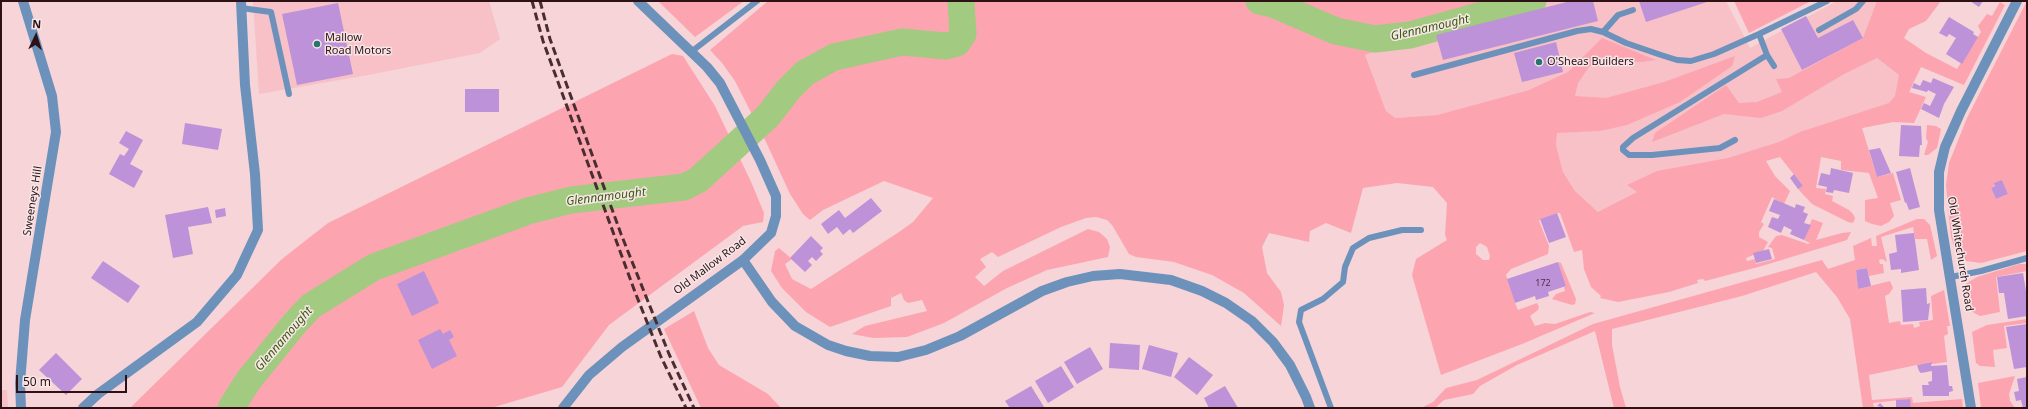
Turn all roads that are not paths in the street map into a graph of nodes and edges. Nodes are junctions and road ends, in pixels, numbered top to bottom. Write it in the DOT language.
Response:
graph roads {
  1 [pos="23,1"];
  2 [pos="638,1"];
  3 [pos="757,1"];
  4 [pos="1826,1"];
  5 [pos="1863,1"];
  6 [pos="2018,1"];
  7 [pos="241,5"];
  8 [pos="1633,10"];
  9 [pos="1819,30"];
  10 [pos="1604,32"];
  11 [pos="1759,34"];
  12 [pos="692,52"];
  13 [pos="1767,55"];
  14 [pos="1774,66"];
  15 [pos="1414,75"];
  16 [pos="289,94"];
  17 [pos="1735,140"];
  18 [pos="1421,230"];
  19 [pos="2027,258"];
  20 [pos="742,260"];
  21 [pos="1951,277"];
  22 [pos="21,408"];
  23 [pos="83,408"];
  24 [pos="563,408"];
  25 [pos="1310,408"];
  26 [pos="1331,408"];
  27 [pos="1971,408"];
  1 -- 22 [label="street, Sweeneys Hill"];
  2 -- 12 [label="street, Old Mallow Road"];
  3 -- 12 [label="lane"];
  4 -- 11 [label="lane"];
  5 -- 9 [label="lane"];
  6 -- 21 [label="street, Old Whitechurch Road"];
  7 -- 16 [label="lane"];
  7 -- 23 [label="street"];
  8 -- 10 [label="lane"];
  10 -- 11 [label="lane"];
  10 -- 15 [label="lane"];
  11 -- 13 [label="lane"];
  12 -- 20 [label="street, Old Mallow Road"];
  13 -- 14 [label="lane"];
  13 -- 17 [label="lane"];
  18 -- 26 [label="lane"];
  19 -- 21 [label="lane"];
  20 -- 24 [label="street, Old Mallow Road"];
  20 -- 25 [label="street"];
  21 -- 27 [label="street, Old Whitechurch Road"];
}
